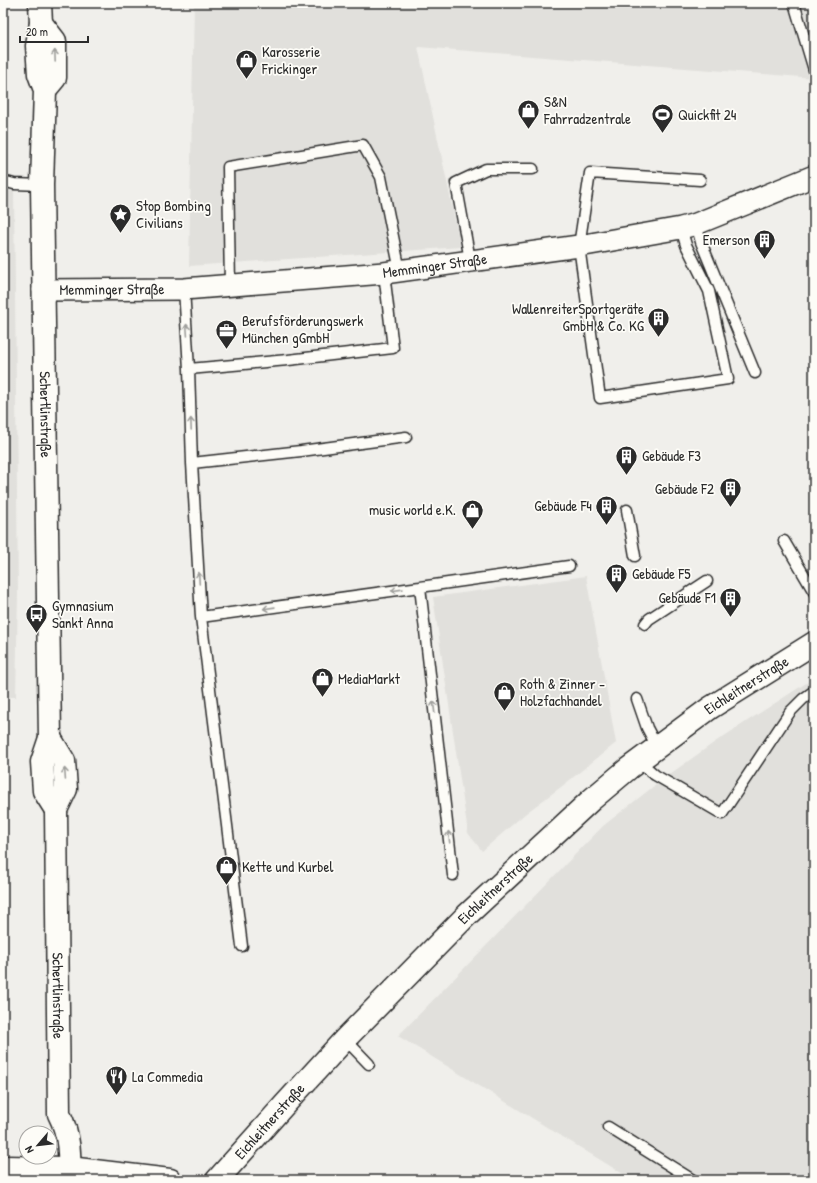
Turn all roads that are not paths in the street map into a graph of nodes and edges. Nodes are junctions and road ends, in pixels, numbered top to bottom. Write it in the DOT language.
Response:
graph roads {
  1 [pos="794,3"];
  2 [pos="41,13"];
  3 [pos="814,70"];
  4 [pos="534,169"];
  5 [pos="814,176"];
  6 [pos="700,180"];
  7 [pos="3,181"];
  8 [pos="42,185"];
  9 [pos="688,226"];
  10 [pos="579,246"];
  11 [pos="470,260"];
  12 [pos="392,272"];
  13 [pos="230,285"];
  14 [pos="184,289"];
  15 [pos="44,290"];
  16 [pos="189,369"];
  17 [pos="755,373"];
  18 [pos="406,437"];
  19 [pos="192,463"];
  20 [pos="627,510"];
  21 [pos="784,541"];
  22 [pos="635,556"];
  23 [pos="569,566"];
  24 [pos="707,581"];
  25 [pos="420,587"];
  26 [pos="814,592"];
  27 [pos="201,617"];
  28 [pos="645,624"];
  29 [pos="814,643"];
  30 [pos="814,691"];
  31 [pos="637,699"];
  32 [pos="657,747"];
  33 [pos="638,761"];
  34 [pos="453,875"];
  35 [pos="242,946"];
  36 [pos="345,1039"];
  37 [pos="369,1064"];
  38 [pos="608,1127"];
  39 [pos="3,1167"];
  40 [pos="69,1174"];
  41 [pos="170,1180"];
  42 [pos="217,1180"];
  43 [pos="693,1180"];
  1 -- 3 [label="lane"];
  2 -- 8 [label="street, Schertlinstraße"];
  4 -- 11 [label="lane"];
  5 -- 9 [label="street, Memminger Straße"];
  6 -- 10 [label="lane"];
  7 -- 8 [label="lane"];
  8 -- 15 [label="street, Schertlinstraße"];
  9 -- 10 [label="street, Memminger Straße"];
  9 -- 10 [label="lane"];
  9 -- 17 [label="lane"];
  10 -- 11 [label="street, Memminger Straße"];
  11 -- 12 [label="street, Memminger Straße"];
  12 -- 13 [label="street, Memminger Straße"];
  12 -- 13 [label="lane"];
  12 -- 16 [label="lane"];
  13 -- 14 [label="street, Memminger Straße"];
  14 -- 15 [label="street, Memminger Straße"];
  16 -- 14 [label="lane, one-way"];
  15 -- 40 [label="street, Schertlinstraße"];
  19 -- 16 [label="lane, one-way"];
  18 -- 19 [label="lane"];
  27 -- 19 [label="lane, one-way"];
  20 -- 22 [label="lane"];
  21 -- 26 [label="lane"];
  23 -- 25 [label="lane"];
  24 -- 28 [label="lane"];
  25 -- 27 [label="lane, one-way"];
  34 -- 25 [label="lane, one-way"];
  27 -- 35 [label="lane"];
  29 -- 32 [label="street, Eichleitnerstraße"];
  30 -- 33 [label="lane"];
  31 -- 32 [label="lane"];
  32 -- 33 [label="street, Eichleitnerstraße"];
  33 -- 36 [label="street, Eichleitnerstraße"];
  36 -- 37 [label="lane"];
  36 -- 42 [label="street, Eichleitnerstraße"];
  38 -- 43 [label="lane"];
  39 -- 40 [label="street"];
  40 -- 41 [label="street"];
}
